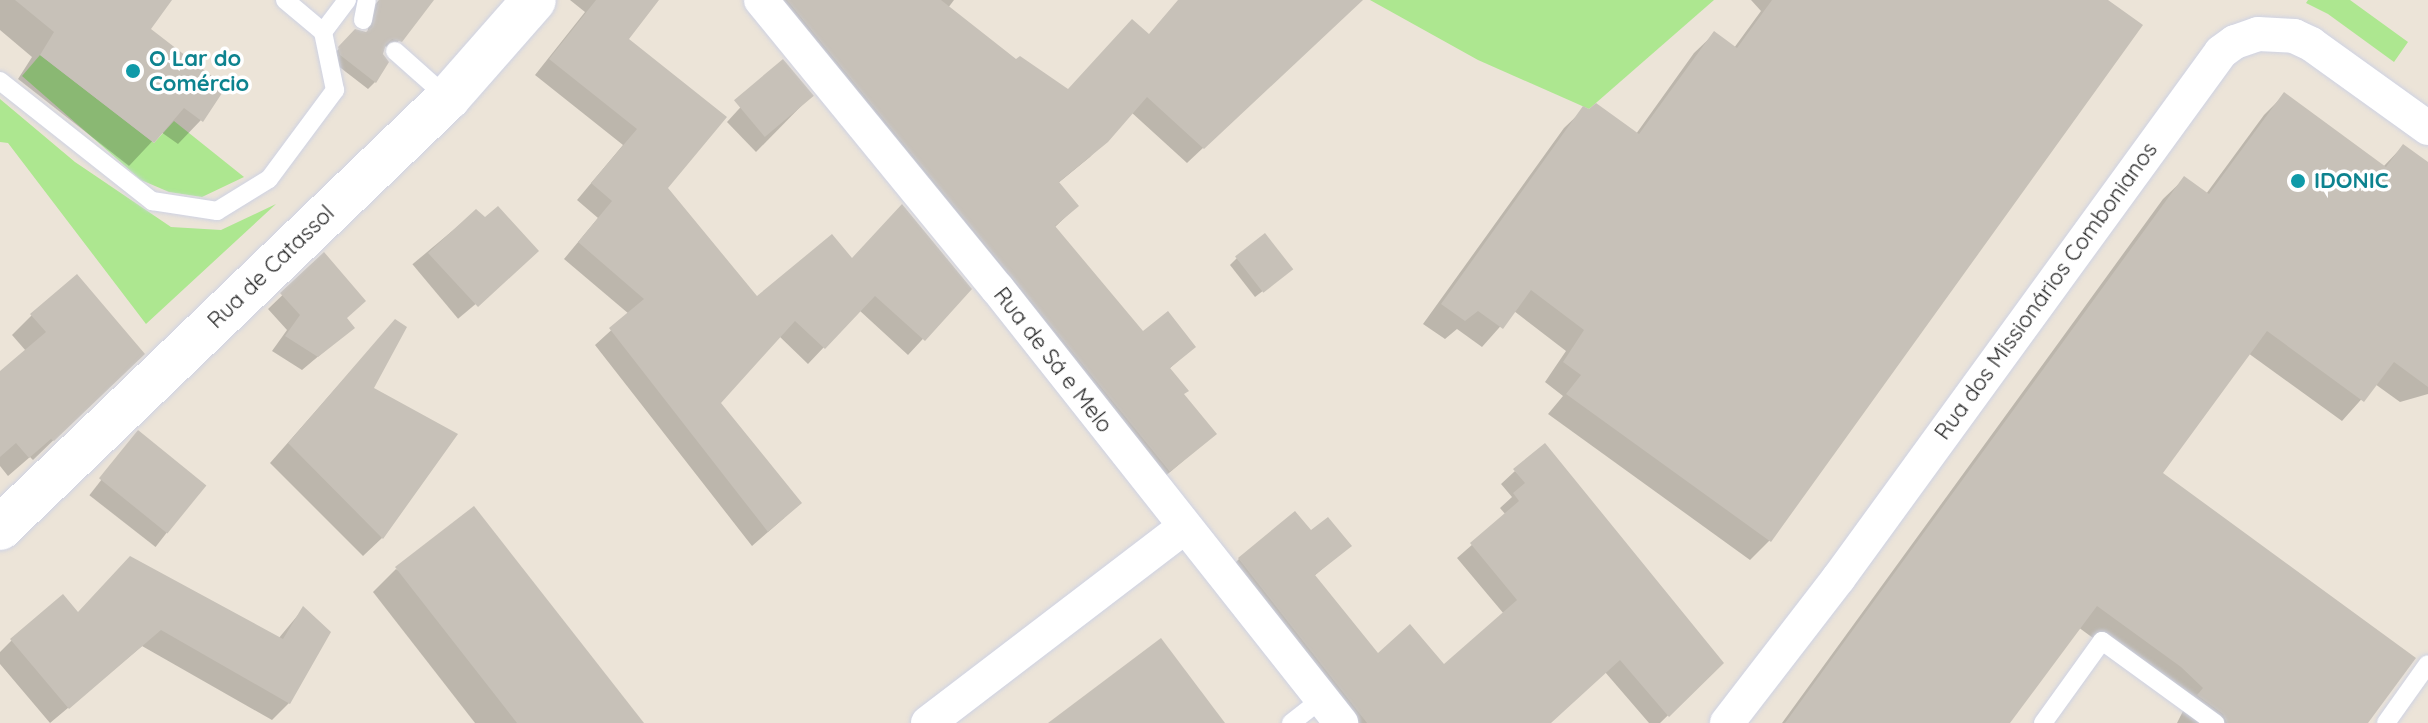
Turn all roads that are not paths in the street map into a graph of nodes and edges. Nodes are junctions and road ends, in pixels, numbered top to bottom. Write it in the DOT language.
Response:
graph roads {
  1 [pos="285,0"];
  2 [pos="347,0"];
  3 [pos="367,0"];
  4 [pos="534,0"];
  5 [pos="761,0"];
  6 [pos="363,20"];
  7 [pos="323,32"];
  8 [pos="395,51"];
  9 [pos="0,81"];
  10 [pos="448,98"];
  11 [pos="2428,128"];
  12 [pos="1184,527"];
  13 [pos="0,528"];
  14 [pos="2428,664"];
  15 [pos="1332,711"];
  16 [pos="928,723"];
  17 [pos="1291,723"];
  18 [pos="1727,723"];
  19 [pos="2043,723"];
  20 [pos="2215,723"];
  21 [pos="2386,723"];
  1 -- 7 [label="lane"];
  2 -- 7 [label="lane"];
  3 -- 6 [label="lane"];
  4 -- 10 [label="main road, Rua de Catassol"];
  5 -- 12 [label="street, Rua de Sá e Melo"];
  7 -- 9 [label="lane"];
  8 -- 10 [label="lane"];
  10 -- 13 [label="main road, Rua de Catassol"];
  11 -- 18 [label="street, Rua dos Missionários Combonianos"];
  12 -- 15 [label="street, Rua de Sá e Melo"];
  12 -- 16 [label="street"];
  14 -- 21 [label="lane"];
  15 -- 17 [label="lane"];
  19 -- 20 [label="lane"];
}
